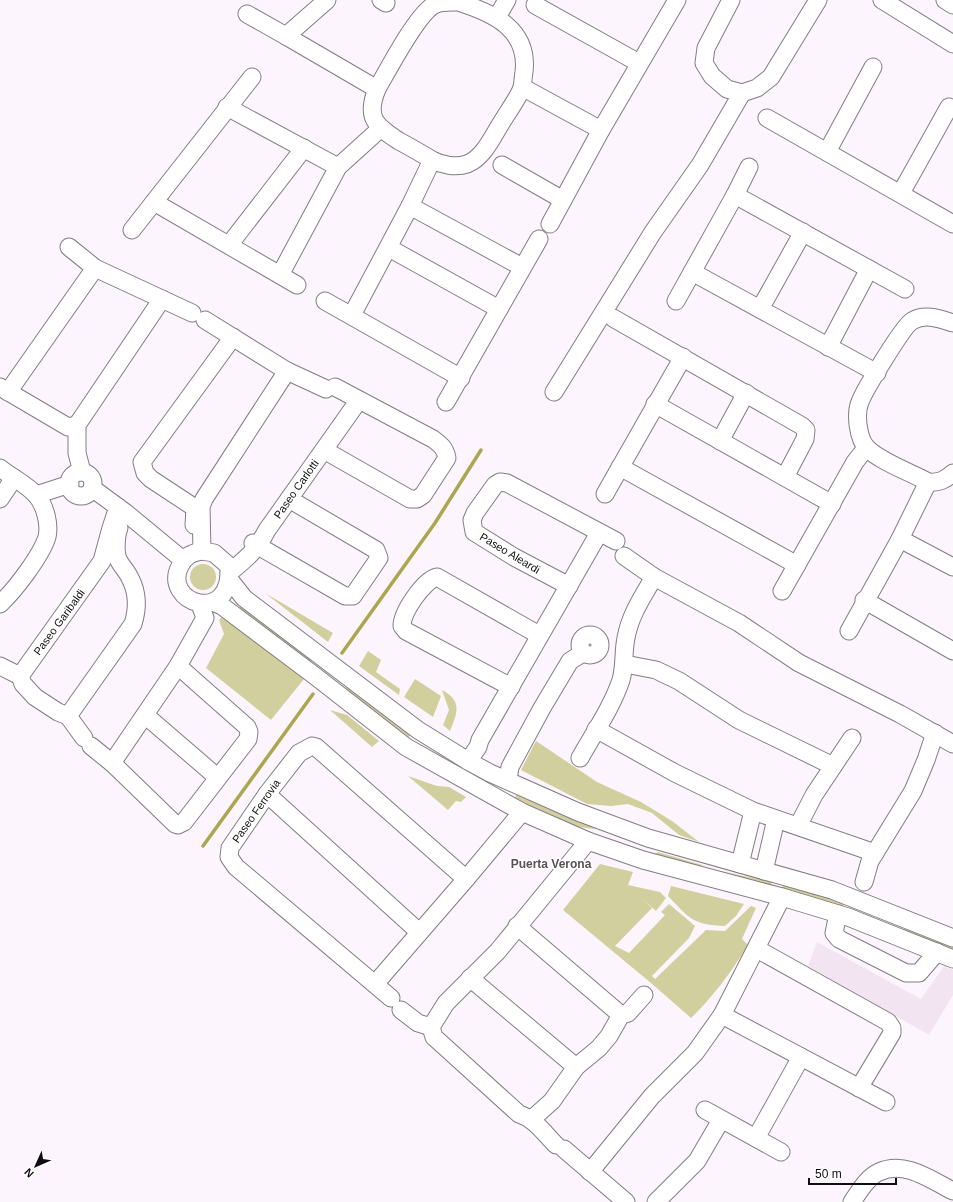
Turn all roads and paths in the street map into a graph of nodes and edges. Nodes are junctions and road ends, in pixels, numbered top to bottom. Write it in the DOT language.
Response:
graph roads {
  1 [pos="327,0"];
  2 [pos="507,0"];
  3 [pos="677,0"];
  4 [pos="731,0"];
  5 [pos="818,0"];
  6 [pos="882,0"];
  7 [pos="945,0"];
  8 [pos="536,5"];
  9 [pos="953,5"];
  10 [pos="489,9"];
  11 [pos="247,14"];
  12 [pos="286,36"];
  13 [pos="953,44"];
  14 [pos="639,63"];
  15 [pos="873,67"];
  16 [pos="252,77"];
  17 [pos="522,87"];
  18 [pos="377,89"];
  19 [pos="735,91"];
  20 [pos="228,107"];
  21 [pos="949,107"];
  22 [pos="767,118"];
  23 [pos="380,129"];
  24 [pos="601,130"];
  25 [pos="304,148"];
  26 [pos="827,152"];
  27 [pos="432,160"];
  28 [pos="502,165"];
  29 [pos="338,167"];
  30 [pos="749,167"];
  31 [pos="901,193"];
  32 [pos="735,195"];
  33 [pos="564,200"];
  34 [pos="154,202"];
  35 [pos="410,206"];
  36 [pos="550,224"];
  37 [pos="953,224"];
  38 [pos="132,230"];
  39 [pos="803,232"];
  40 [pos="539,240"];
  41 [pos="229,245"];
  42 [pos="69,247"];
  43 [pos="388,248"];
  44 [pos="522,267"];
  45 [pos="95,268"];
  46 [pos="868,269"];
  47 [pos="692,272"];
  48 [pos="280,275"];
  49 [pos="297,285"];
  50 [pos="905,289"];
  51 [pos="162,299"];
  52 [pos="325,301"];
  53 [pos="676,301"];
  54 [pos="499,309"];
  55 [pos="760,309"];
  56 [pos="352,315"];
  57 [pos="613,318"];
  58 [pos="953,323"];
  59 [pos="233,337"];
  60 [pos="828,347"];
  61 [pos="683,357"];
  62 [pos="287,371"];
  63 [pos="877,373"];
  64 [pos="461,378"];
  65 [pos="4,389"];
  66 [pos="554,392"];
  67 [pos="746,393"];
  68 [pos="359,400"];
  69 [pos="446,402"];
  70 [pos="656,404"];
  71 [pos="77,425"];
  72 [pos="720,441"];
  73 [pos="866,448"];
  74 [pos="324,450"];
  75 [pos="620,467"];
  76 [pos="0,468"];
  77 [pos="82,472"];
  78 [pos="953,473"];
  79 [pos="785,477"];
  80 [pos="14,478"];
  81 [pos="928,482"];
  82 [pos="71,488"];
  83 [pos="92,488"];
  84 [pos="605,494"];
  85 [pos="0,499"];
  86 [pos="39,499"];
  87 [pos="289,499"];
  88 [pos="832,504"];
  89 [pos="198,507"];
  90 [pos="122,510"];
  91 [pos="595,531"];
  92 [pos="900,540"];
  93 [pos="616,541"];
  94 [pos="255,545"];
  95 [pos="192,555"];
  96 [pos="624,556"];
  97 [pos="110,560"];
  98 [pos="797,566"];
  99 [pos="953,567"];
  100 [pos="229,573"];
  101 [pos="654,577"];
  102 [pos="566,584"];
  103 [pos="7,586"];
  104 [pos="782,591"];
  105 [pos="864,600"];
  106 [pos="206,603"];
  107 [pos="0,604"];
  108 [pos="849,631"];
  109 [pos="536,633"];
  110 [pos="953,651"];
  111 [pos="583,653"];
  112 [pos="625,664"];
  113 [pos="0,666"];
  114 [pos="178,666"];
  115 [pos="20,676"];
  116 [pos="508,685"];
  117 [pos="145,715"];
  118 [pos="68,716"];
  119 [pos="596,729"];
  120 [pos="418,730"];
  121 [pos="935,733"];
  122 [pos="852,738"];
  123 [pos="953,744"];
  124 [pos="406,747"];
  125 [pos="580,758"];
  126 [pos="465,759"];
  127 [pos="112,763"];
  128 [pos="833,766"];
  129 [pos="216,778"];
  130 [pos="508,780"];
  131 [pos="267,794"];
  132 [pos="753,811"];
  133 [pos="522,812"];
  134 [pos="776,819"];
  135 [pos="798,826"];
  136 [pos="648,838"];
  137 [pos="588,840"];
  138 [pos="875,853"];
  139 [pos="643,860"];
  140 [pos="740,864"];
  141 [pos="764,871"];
  142 [pos="466,879"];
  143 [pos="864,882"];
  144 [pos="782,897"];
  145 [pos="853,898"];
  146 [pos="843,915"];
  147 [pos="517,926"];
  148 [pos="419,932"];
  149 [pos="953,938"];
  150 [pos="757,950"];
  151 [pos="945,955"];
  152 [pos="470,978"];
  153 [pos="375,984"];
  154 [pos="644,995"];
  155 [pos="621,1015"];
  156 [pos="722,1015"];
  157 [pos="431,1027"];
  158 [pos="801,1057"];
  159 [pos="576,1067"];
  160 [pos="859,1088"];
  161 [pos="886,1102"];
  162 [pos="705,1110"];
  163 [pos="532,1119"];
  164 [pos="721,1120"];
  165 [pos="756,1138"];
  166 [pos="781,1152"];
  167 [pos="590,1172"];
  168 [pos="953,1192"];
  169 [pos="626,1202"];
  170 [pos="656,1202"];
  171 [pos="852,1202"];
  1 -- 12 [label="street"];
  2 -- 10 [label="street"];
  3 -- 14 [label="street"];
  4 -- 19 [label="street"];
  5 -- 19 [label="street"];
  6 -- 13 [label="street"];
  7 -- 9 [label="street"];
  8 -- 14 [label="street"];
  10 -- 17 [label="street"];
  10 -- 18 [label="street"];
  11 -- 12 [label="street"];
  12 -- 18 [label="street"];
  14 -- 24 [label="street"];
  15 -- 26 [label="street"];
  16 -- 20 [label="street"];
  17 -- 24 [label="street"];
  17 -- 27 [label="street"];
  18 -- 23 [label="street"];
  19 -- 66 [label="street"];
  20 -- 25 [label="street"];
  20 -- 34 [label="street"];
  21 -- 31 [label="street"];
  22 -- 26 [label="street"];
  23 -- 27 [label="street"];
  23 -- 29 [label="street"];
  24 -- 33 [label="street"];
  25 -- 29 [label="street"];
  25 -- 41 [label="street"];
  26 -- 31 [label="street"];
  27 -- 35 [label="street"];
  28 -- 33 [label="street"];
  29 -- 48 [label="street"];
  30 -- 32 [label="street"];
  31 -- 37 [label="street"];
  32 -- 39 [label="street"];
  32 -- 47 [label="street"];
  33 -- 36 [label="street"];
  34 -- 38 [label="street"];
  34 -- 41 [label="street"];
  35 -- 43 [label="street"];
  35 -- 44 [label="street"];
  39 -- 46 [label="street"];
  39 -- 55 [label="street"];
  40 -- 44 [label="street"];
  41 -- 48 [label="street"];
  42 -- 45 [label="street"];
  43 -- 54 [label="street"];
  43 -- 56 [label="street"];
  44 -- 54 [label="street"];
  45 -- 51 [label="street"];
  45 -- 65 [label="street"];
  46 -- 50 [label="street"];
  46 -- 60 [label="street"];
  47 -- 53 [label="street"];
  47 -- 55 [label="street"];
  48 -- 49 [label="street"];
  51 -- 59 [label="street"];
  51 -- 71 [label="street"];
  52 -- 56 [label="street"];
  54 -- 64 [label="street"];
  55 -- 60 [label="street"];
  56 -- 64 [label="street"];
  57 -- 61 [label="street"];
  58 -- 63 [label="street"];
  59 -- 62 [label="street"];
  59 -- 89 [label="street"];
  60 -- 63 [label="street"];
  61 -- 67 [label="street"];
  61 -- 70 [label="street"];
  62 -- 68 [label="street"];
  62 -- 89 [label="street"];
  63 -- 73 [label="street"];
  64 -- 69 [label="street"];
  65 -- 71 [label="street"];
  67 -- 72 [label="street"];
  67 -- 79 [label="street"];
  68 -- 74 [label="street, Paseo Carlotti"];
  68 -- 74 [label="street"];
  70 -- 72 [label="street"];
  70 -- 75 [label="street"];
  71 -- 77 [label="street"];
  72 -- 79 [label="street"];
  73 -- 81 [label="street"];
  73 -- 88 [label="street"];
  74 -- 87 [label="street, Paseo Carlotti"];
  75 -- 84 [label="street"];
  75 -- 98 [label="street"];
  76 -- 80 [label="street"];
  77 -- 82 [label="street"];
  77 -- 83 [label="street"];
  78 -- 81 [label="street"];
  79 -- 88 [label="street"];
  80 -- 85 [label="street"];
  80 -- 86 [label="street"];
  81 -- 92 [label="street"];
  82 -- 83 [label="street"];
  82 -- 86 [label="street"];
  83 -- 90 [label="street"];
  86 -- 103 [label="street"];
  87 -- 94 [label="street, Paseo Carlotti"];
  87 -- 94 [label="street"];
  88 -- 98 [label="street"];
  89 -- 95 [label="street"];
  90 -- 95 [label="street"];
  90 -- 97 [label="street, Paseo Garibaldi"];
  91 -- 93 [label="street, Paseo Aleardi"];
  91 -- 102 [label="street"];
  91 -- 102 [label="street, Paseo Aleardi"];
  92 -- 99 [label="street"];
  92 -- 105 [label="street"];
  94 -- 100 [label="street"];
  95 -- 100 [label="street"];
  95 -- 106 [label="street"];
  96 -- 101 [label="street"];
  97 -- 115 [label="street, Paseo Garibaldi"];
  97 -- 118 [label="street"];
  98 -- 104 [label="street"];
  100 -- 106 [label="street"];
  100 -- 120 [label="street"];
  101 -- 112 [label="street"];
  101 -- 121 [label="street"];
  102 -- 109 [label="street"];
  103 -- 107 [label="street"];
  105 -- 108 [label="street"];
  105 -- 110 [label="street"];
  106 -- 114 [label="street"];
  106 -- 124 [label="street"];
  109 -- 116 [label="street"];
  109 -- 116 [label="street"];
  111 -- 130 [label="street"];
  112 -- 119 [label="street"];
  112 -- 128 [label="street"];
  113 -- 115 [label="street"];
  114 -- 117 [label="street"];
  114 -- 129 [label="street"];
  115 -- 118 [label="street"];
  116 -- 126 [label="street"];
  117 -- 127 [label="street"];
  117 -- 129 [label="street"];
  118 -- 127 [label="street"];
  119 -- 125 [label="street"];
  119 -- 132 [label="street"];
  120 -- 124 [label="street"];
  120 -- 126 [label="street"];
  121 -- 123 [label="street"];
  121 -- 138 [label="street"];
  122 -- 128 [label="street"];
  124 -- 133 [label="street"];
  126 -- 130 [label="street"];
  127 -- 129 [label="street"];
  128 -- 135 [label="street"];
  130 -- 136 [label="street"];
  131 -- 142 [label="street, Paseo Ferrovia"];
  131 -- 148 [label="street"];
  131 -- 153 [label="street, Paseo Ferrovia"];
  132 -- 134 [label="street"];
  132 -- 140 [label="street"];
  133 -- 137 [label="street"];
  133 -- 142 [label="street"];
  134 -- 135 [label="street"];
  134 -- 141 [label="street"];
  135 -- 138 [label="street"];
  136 -- 139 [label="street"];
  136 -- 140 [label="street"];
  137 -- 139 [label="street"];
  137 -- 147 [label="street"];
  138 -- 143 [label="street"];
  139 -- 144 [label="street"];
  140 -- 141 [label="street"];
  141 -- 145 [label="street"];
  142 -- 148 [label="street"];
  144 -- 146 [label="street"];
  144 -- 150 [label="street"];
  145 -- 146 [label="street"];
  145 -- 149 [label="street"];
  146 -- 151 [label="street"];
  146 -- 151 [label="street"];
  147 -- 152 [label="street"];
  147 -- 155 [label="street"];
  148 -- 153 [label="street"];
  150 -- 156 [label="street"];
  150 -- 160 [label="street"];
  152 -- 157 [label="street"];
  152 -- 159 [label="street"];
  153 -- 157 [label="street, Paseo Ferrovia"];
  154 -- 155 [label="street"];
  155 -- 159 [label="street"];
  156 -- 158 [label="street"];
  156 -- 167 [label="street"];
  157 -- 163 [label="street"];
  158 -- 160 [label="street"];
  158 -- 165 [label="street"];
  159 -- 163 [label="street"];
  160 -- 161 [label="street"];
  162 -- 164 [label="street"];
  163 -- 167 [label="street"];
  164 -- 165 [label="street"];
  164 -- 170 [label="street"];
  165 -- 166 [label="street"];
  167 -- 169 [label="street"];
  168 -- 171 [label="street"];
}
